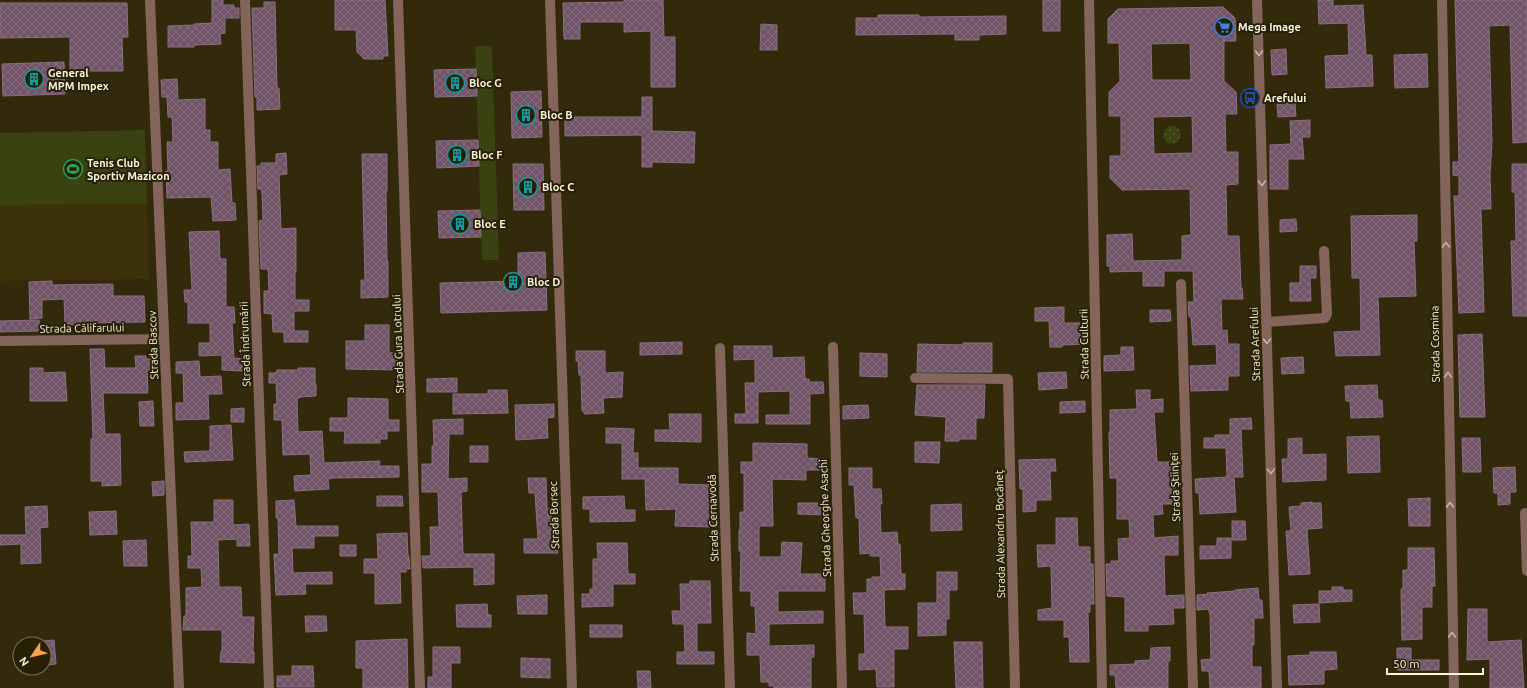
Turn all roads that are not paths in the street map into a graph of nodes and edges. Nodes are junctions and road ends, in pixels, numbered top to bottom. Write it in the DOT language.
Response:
graph roads {
  1 [pos="150,0"];
  2 [pos="245,0"];
  3 [pos="398,0"];
  4 [pos="550,0"];
  5 [pos="1089,0"];
  6 [pos="1257,0"];
  7 [pos="1442,0"];
  8 [pos="1324,251"];
  9 [pos="1181,284"];
  10 [pos="1266,322"];
  11 [pos="164,339"];
  12 [pos="0,341"];
  13 [pos="833,347"];
  14 [pos="720,348"];
  15 [pos="915,378"];
  16 [pos="1524,513"];
  17 [pos="1527,571"];
  18 [pos="179,688"];
  19 [pos="269,688"];
  20 [pos="420,688"];
  21 [pos="572,688"];
  22 [pos="730,688"];
  23 [pos="842,688"];
  24 [pos="1015,688"];
  25 [pos="1102,688"];
  26 [pos="1194,688"];
  27 [pos="1277,688"];
  28 [pos="1454,688"];
  1 -- 11 [label="street, Strada Bascov"];
  2 -- 19 [label="street, Strada Îndrumării"];
  3 -- 20 [label="street, Strada Gura Lotrului"];
  4 -- 21 [label="street, Strada Borsec"];
  5 -- 25 [label="street, Strada Culturii"];
  6 -- 10 [label="street, Strada Arefului, one-way"];
  28 -- 7 [label="street, Strada Cosmina, one-way"];
  8 -- 10 [label="street"];
  9 -- 26 [label="street, Strada Științei"];
  10 -- 27 [label="street, Strada Arefului, one-way"];
  11 -- 12 [label="street, Strada Călifarului"];
  11 -- 18 [label="street, Strada Bascov"];
  13 -- 23 [label="street, Strada Gheorghe Asachi"];
  14 -- 22 [label="street, Strada Cernavodă"];
  15 -- 24 [label="street, Strada Alexandru Bocăneț"];
  16 -- 17 [label="street"];
}
